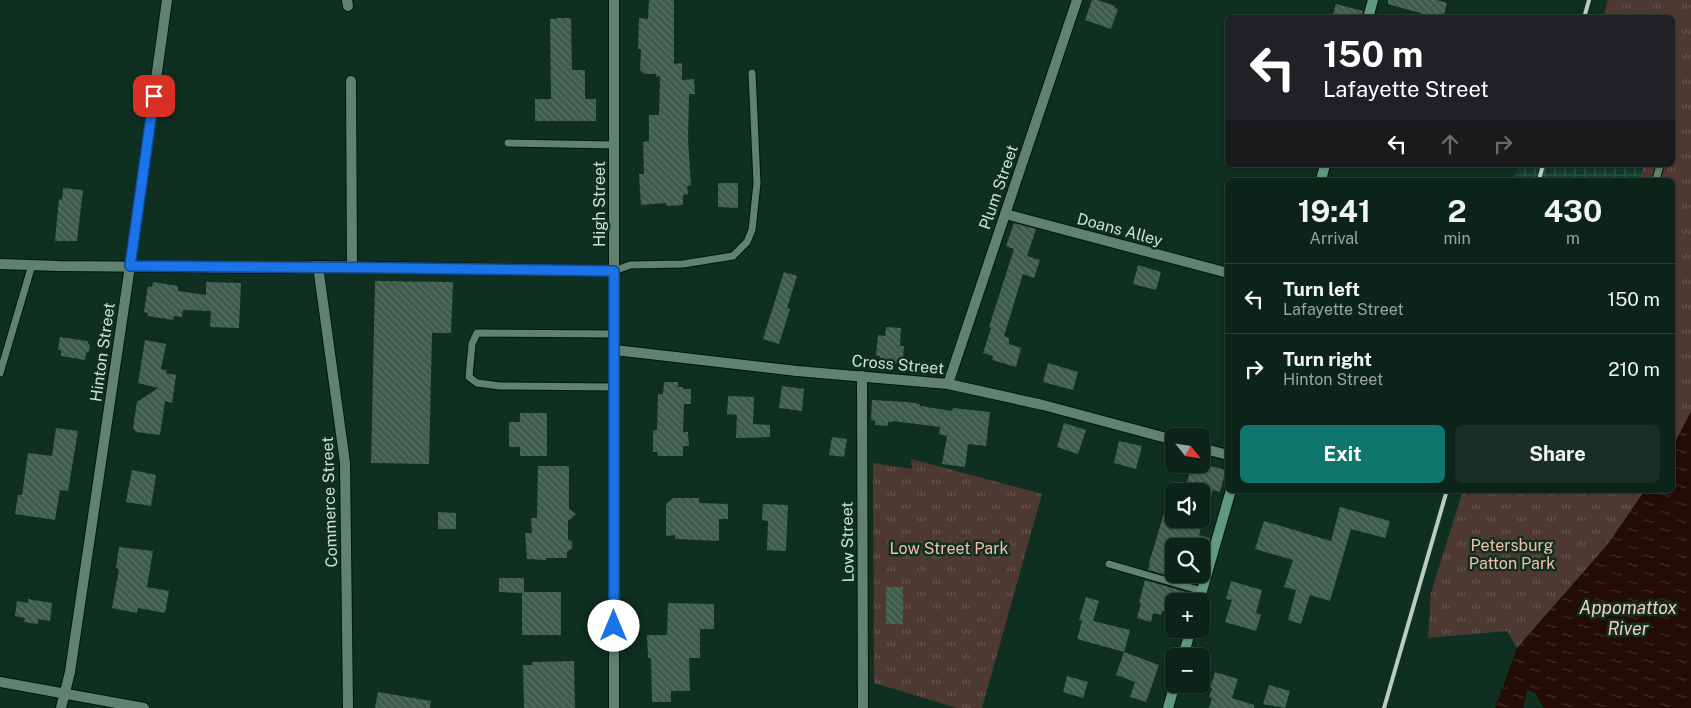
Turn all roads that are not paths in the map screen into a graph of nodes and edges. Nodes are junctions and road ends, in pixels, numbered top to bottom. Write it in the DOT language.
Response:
graph roads {
  1 [pos="167,0"];
  2 [pos="614,0"];
  3 [pos="1076,0"];
  4 [pos="1373,0"];
  5 [pos="1369,15"];
  6 [pos="752,73"];
  7 [pos="350,81"];
  8 [pos="508,143"];
  9 [pos="615,145"];
  10 [pos="1005,214"];
  11 [pos="0,264"];
  12 [pos="32,265"];
  13 [pos="130,266"];
  14 [pos="318,266"];
  15 [pos="352,267"];
  16 [pos="614,271"];
  17 [pos="1225,272"];
  18 [pos="615,334"];
  19 [pos="615,350"];
  20 [pos="0,373"];
  21 [pos="862,376"];
  22 [pos="948,384"];
  23 [pos="614,387"];
  24 [pos="1165,438"];
  25 [pos="1210,450"];
  26 [pos="1225,454"];
  27 [pos="1230,493"];
  28 [pos="1109,564"];
  29 [pos="1202,590"];
  30 [pos="1201,593"];
  31 [pos="0,682"];
  32 [pos="1172,693"];
  33 [pos="65,694"];
  34 [pos="61,708"];
  35 [pos="144,708"];
  36 [pos="348,708"];
  37 [pos="614,708"];
  38 [pos="863,708"];
  39 [pos="1168,708"];
  1 -- 13 [label="street, Hinton Street"];
  2 -- 9 [label="street, High Street"];
  3 -- 10 [label="street, Plum Street"];
  4 -- 5 [label="main road"];
  6 -- 16 [label="lane"];
  7 -- 15 [label="street"];
  8 -- 9 [label="lane"];
  9 -- 16 [label="street, High Street"];
  10 -- 17 [label="street, Doans Alley"];
  10 -- 22 [label="street, Plum Street"];
  11 -- 12 [label="street"];
  12 -- 13 [label="street"];
  12 -- 20 [label="lane"];
  13 -- 14 [label="street"];
  13 -- 33 [label="street, Hinton Street"];
  14 -- 15 [label="street"];
  14 -- 36 [label="street, Commerce Street"];
  15 -- 16 [label="street"];
  16 -- 18 [label="street, High Street"];
  18 -- 19 [label="street, High Street"];
  18 -- 23 [label="lane"];
  19 -- 21 [label="street, Cross Street"];
  19 -- 23 [label="street, High Street"];
  21 -- 22 [label="street, Cross Street"];
  21 -- 38 [label="street, Low Street"];
  22 -- 24 [label="street, Cross Street"];
  23 -- 37 [label="street, High Street"];
  25 -- 26 [label="street"];
  27 -- 29 [label="main road"];
  28 -- 29 [label="lane"];
  29 -- 30 [label="main road"];
  31 -- 33 [label="street"];
  32 -- 39 [label="main road"];
  33 -- 34 [label="street, Hinton Street"];
  33 -- 35 [label="street"];
}
